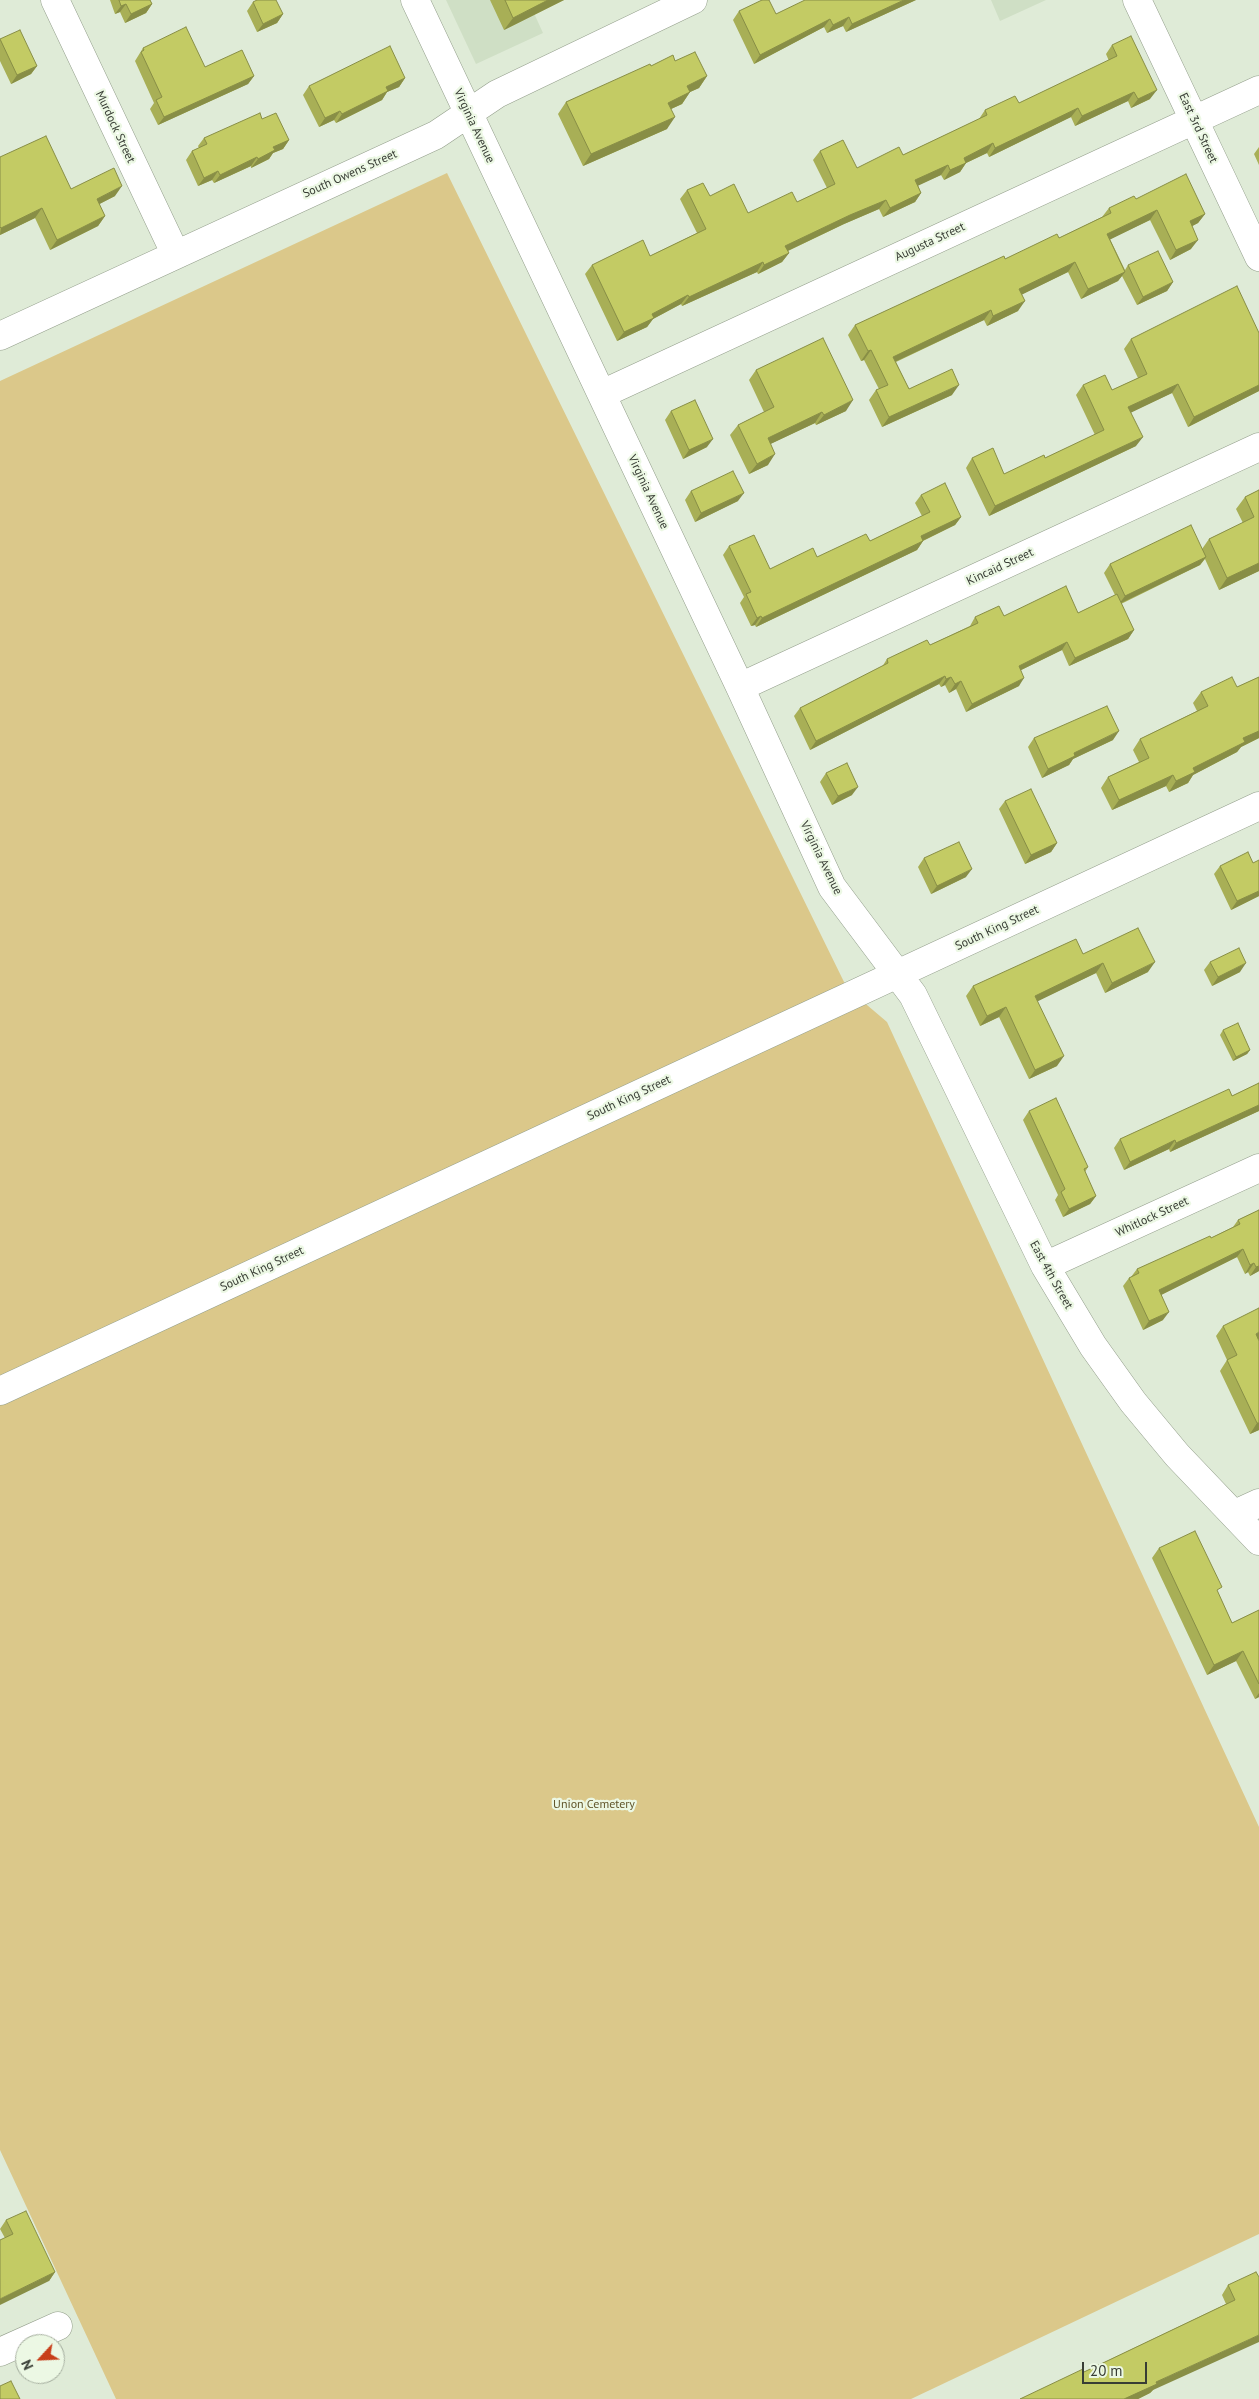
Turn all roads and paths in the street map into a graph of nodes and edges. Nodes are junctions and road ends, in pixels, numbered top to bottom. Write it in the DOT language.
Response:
graph roads {
  1 [pos="55,0"];
  2 [pos="414,0"];
  3 [pos="692,0"];
  4 [pos="1137,0"];
  5 [pos="1259,90"];
  6 [pos="469,113"];
  7 [pos="1194,120"];
  8 [pos="175,253"];
  9 [pos="1259,257"];
  10 [pos="0,336"];
  11 [pos="602,394"];
  12 [pos="1259,447"];
  13 [pos="740,687"];
  14 [pos="1259,806"];
  15 [pos="896,974"];
  16 [pos="1259,1168"];
  17 [pos="1045,1266"];
  18 [pos="0,1391"];
  19 [pos="1247,1509"];
  20 [pos="1259,1541"];
  21 [pos="58,2326"];
  22 [pos="0,2352"];
  1 -- 8 [label="street, Murdock Street"];
  2 -- 6 [label="street, Virginia Avenue"];
  3 -- 6 [label="street, South Owens Street"];
  4 -- 7 [label="street, East 3rd Street"];
  5 -- 7 [label="street, Augusta Street"];
  6 -- 8 [label="street, South Owens Street"];
  6 -- 11 [label="street, Virginia Avenue"];
  7 -- 9 [label="street, East 3rd Street"];
  7 -- 11 [label="street, Augusta Street"];
  8 -- 10 [label="street, South Owens Street"];
  11 -- 13 [label="street, Virginia Avenue"];
  12 -- 13 [label="street, Kincaid Street"];
  13 -- 15 [label="street, Virginia Avenue"];
  14 -- 15 [label="street, South King Street"];
  15 -- 17 [label="street, East 4th Street"];
  15 -- 18 [label="street, South King Street"];
  16 -- 17 [label="street, Whitlock Street"];
  17 -- 19 [label="street, East 4th Street"];
  19 -- 20 [label="street, East 4th Street"];
  21 -- 22 [label="street"];
}
